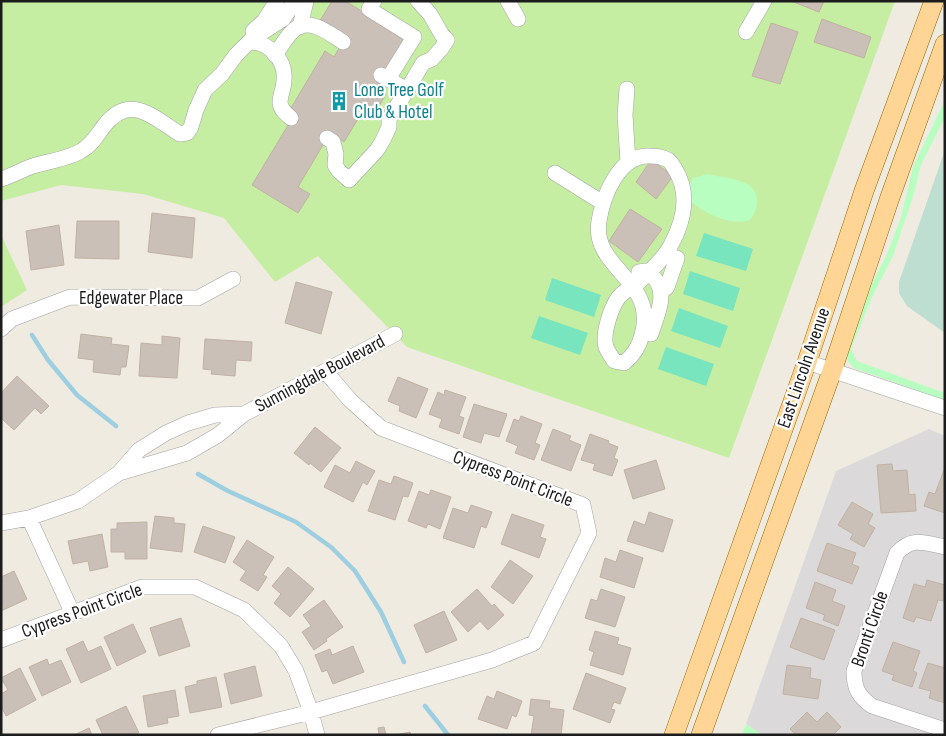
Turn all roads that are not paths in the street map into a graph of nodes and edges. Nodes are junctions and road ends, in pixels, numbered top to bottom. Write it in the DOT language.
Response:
graph roads {
  1 [pos="277,1"];
  2 [pos="295,1"];
  3 [pos="306,1"];
  4 [pos="374,1"];
  5 [pos="418,1"];
  6 [pos="508,1"];
  7 [pos="764,1"];
  8 [pos="934,1"];
  9 [pos="518,19"];
  10 [pos="300,27"];
  11 [pos="746,32"];
  12 [pos="250,42"];
  13 [pos="343,42"];
  14 [pos="945,44"];
  15 [pos="275,55"];
  16 [pos="627,89"];
  17 [pos="407,90"];
  18 [pos="204,92"];
  19 [pos="291,118"];
  20 [pos="327,138"];
  21 [pos="628,162"];
  22 [pos="554,173"];
  23 [pos="1,178"];
  24 [pos="602,203"];
  25 [pos="676,258"];
  26 [pos="621,271"];
  27 [pos="648,273"];
  28 [pos="233,278"];
  29 [pos="661,292"];
  30 [pos="1,329"];
  31 [pos="395,334"];
  32 [pos="651,334"];
  33 [pos="807,362"];
  34 [pos="832,371"];
  35 [pos="326,372"];
  36 [pos="945,408"];
  37 [pos="244,414"];
  38 [pos="119,473"];
  39 [pos="29,518"];
  40 [pos="1,523"];
  41 [pos="945,547"];
  42 [pos="72,612"];
  43 [pos="1,640"];
  44 [pos="311,712"];
  45 [pos="945,730"];
  46 [pos="218,735"];
  47 [pos="317,735"];
  48 [pos="674,735"];
  49 [pos="701,735"];
  1 -- 18 [label="street"];
  2 -- 12 [label="street"];
  3 -- 10 [label="street"];
  4 -- 17 [label="street"];
  5 -- 17 [label="street"];
  6 -- 9 [label="street"];
  7 -- 11 [label="street"];
  8 -- 33 [label="main road, East Lincoln Avenue"];
  10 -- 13 [label="street"];
  10 -- 15 [label="street"];
  12 -- 15 [label="street"];
  12 -- 18 [label="street"];
  14 -- 34 [label="main road, East Lincoln Avenue"];
  15 -- 19 [label="street"];
  16 -- 21 [label="street"];
  17 -- 20 [label="street"];
  18 -- 23 [label="street"];
  21 -- 24 [label="street"];
  21 -- 27 [label="street"];
  22 -- 24 [label="street"];
  24 -- 26 [label="street"];
  25 -- 29 [label="street"];
  26 -- 27 [label="street"];
  26 -- 27 [label="street"];
  27 -- 29 [label="street"];
  28 -- 30 [label="street, Edgewater Place"];
  29 -- 32 [label="street"];
  31 -- 35 [label="street, Sunningdale Boulevard"];
  33 -- 34 [label="street"];
  33 -- 48 [label="main road, East Lincoln Avenue"];
  34 -- 36 [label="street"];
  34 -- 49 [label="main road, East Lincoln Avenue"];
  35 -- 37 [label="street, Sunningdale Boulevard"];
  35 -- 44 [label="street, Cypress Point Circle"];
  37 -- 38 [label="street, Sunningdale Boulevard"];
  37 -- 38 [label="street, Sunningdale Boulevard"];
  38 -- 39 [label="street, Sunningdale Boulevard"];
  39 -- 40 [label="street, Sunningdale Boulevard"];
  39 -- 42 [label="street"];
  41 -- 45 [label="street, Bronti Circle"];
  42 -- 43 [label="street, Cypress Point Circle"];
  42 -- 44 [label="street, Cypress Point Circle"];
  44 -- 46 [label="street, Cypress Point Circle"];
  44 -- 47 [label="street"];
}
